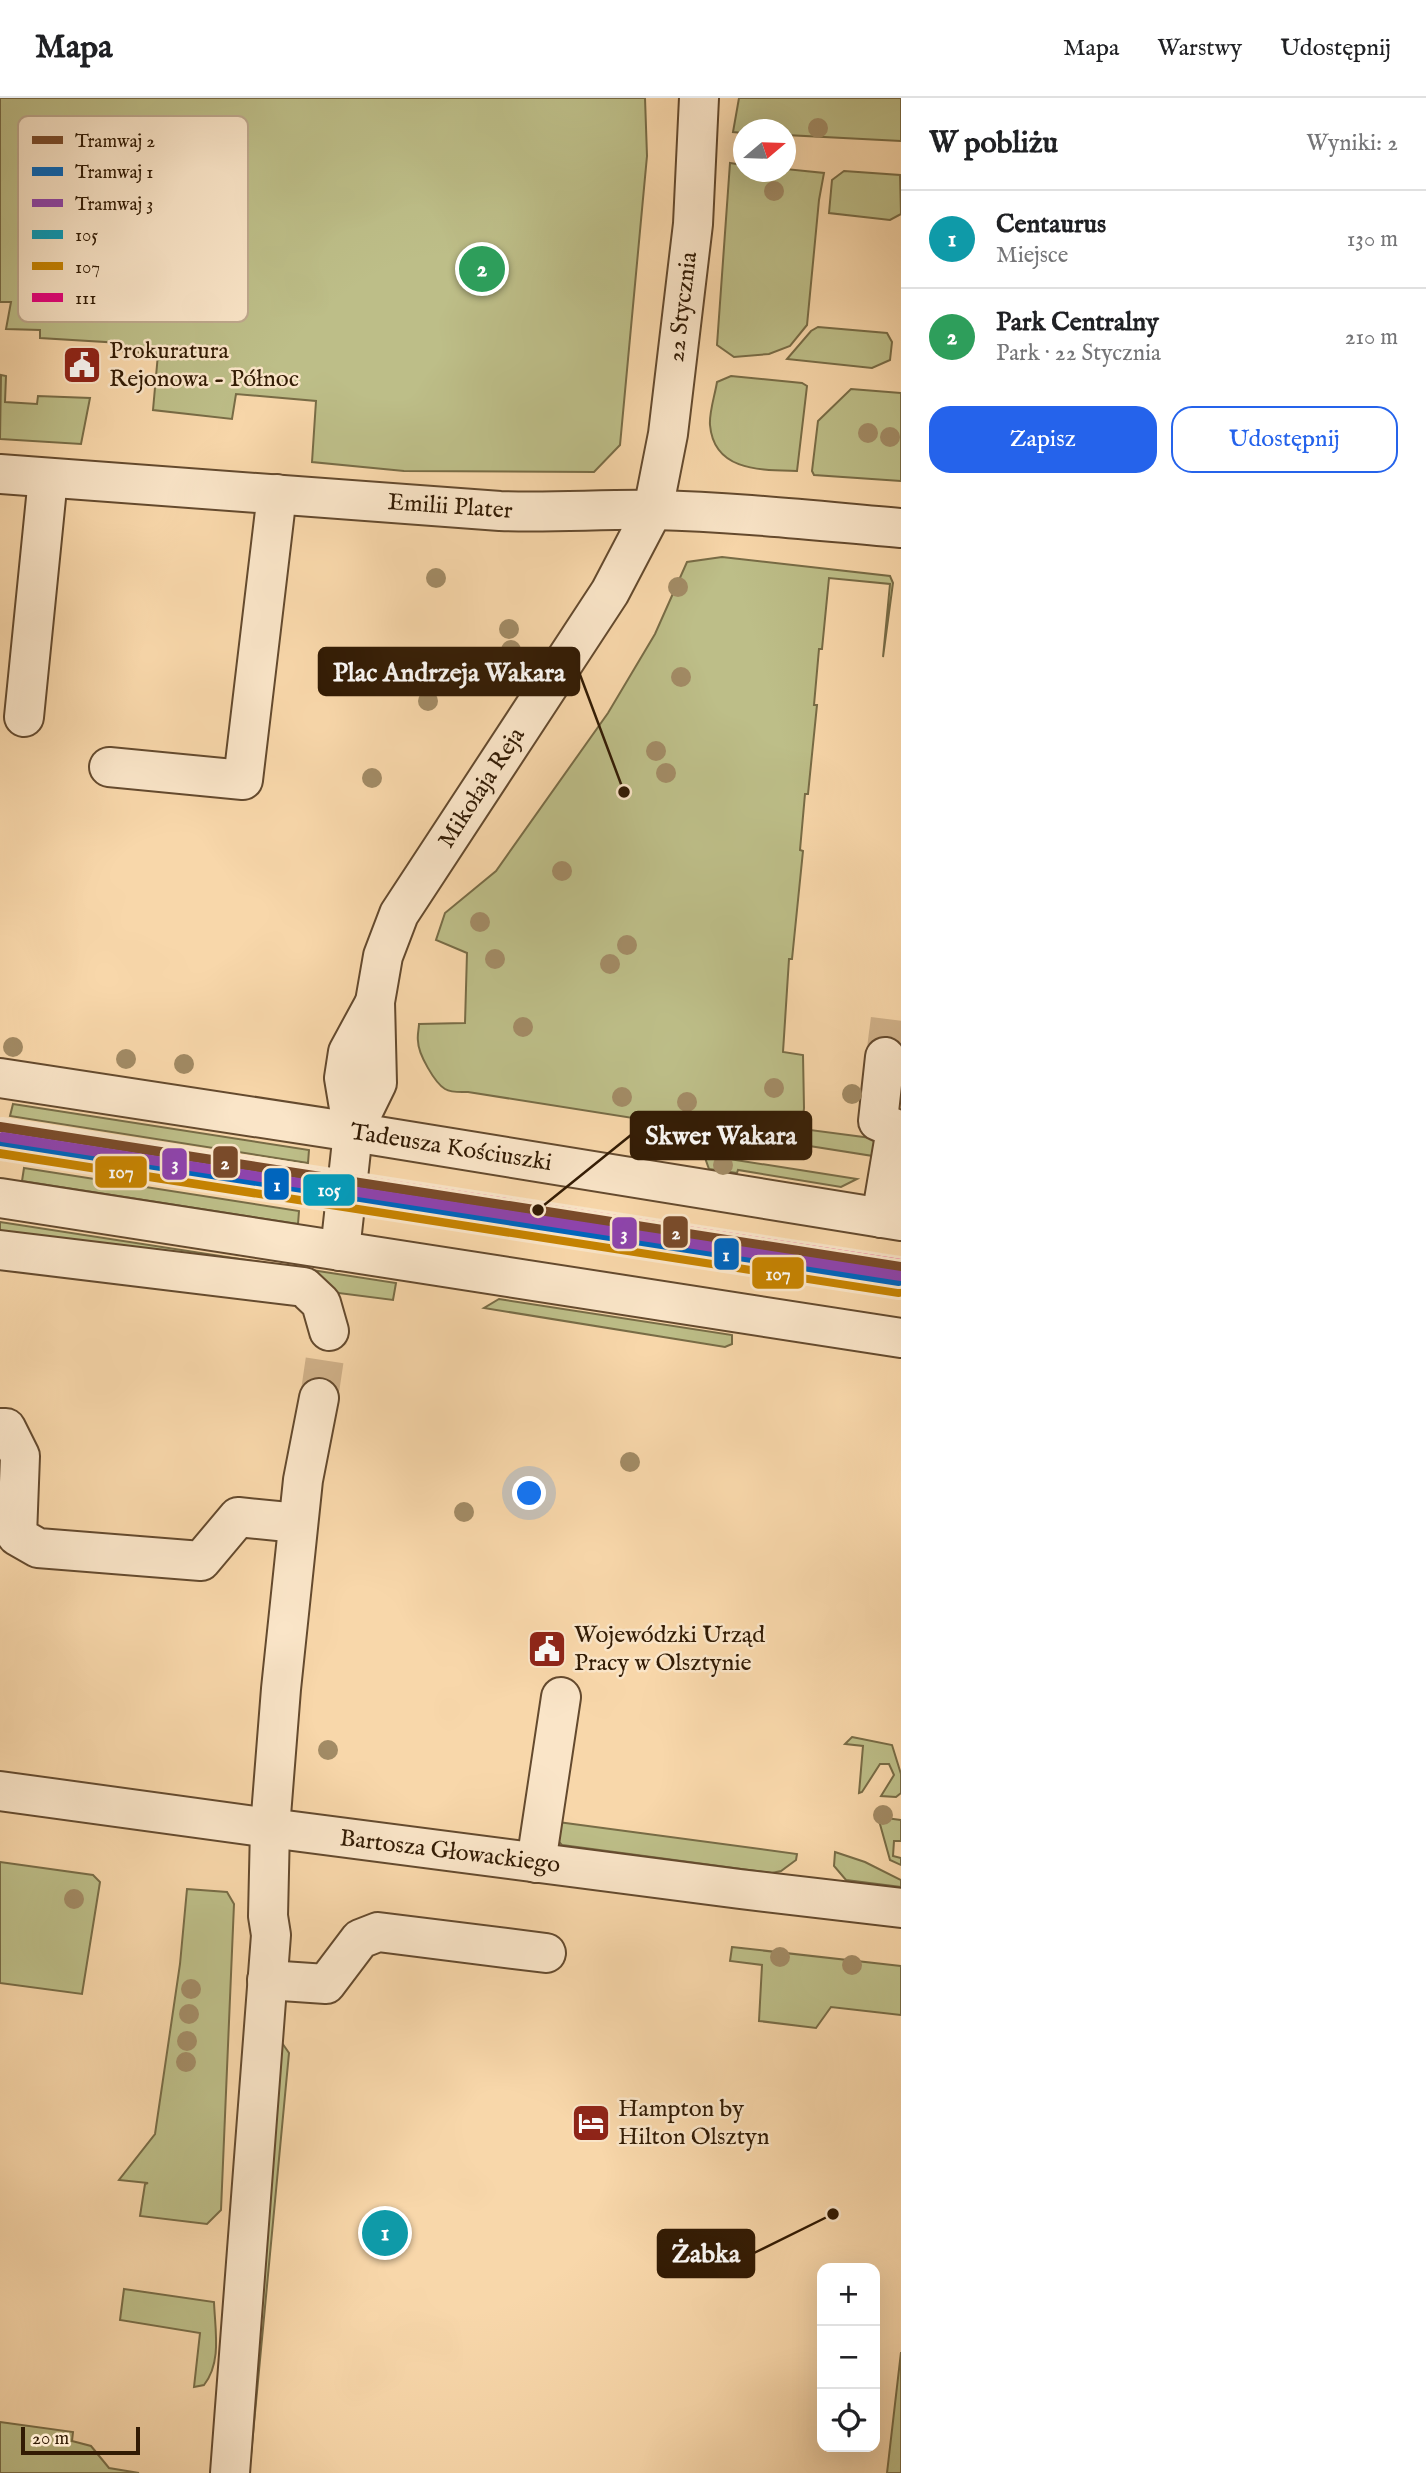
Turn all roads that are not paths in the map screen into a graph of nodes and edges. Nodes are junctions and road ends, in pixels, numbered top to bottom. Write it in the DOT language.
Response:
graph roads {
  1 [pos="698,99"];
  2 [pos="0,474"];
  3 [pos="48,478"];
  4 [pos="277,494"];
  5 [pos="653,510"];
  6 [pos="901,528"];
  7 [pos="27,717"];
  8 [pos="110,767"];
  9 [pos="885,1056"];
  10 [pos="0,1078"];
  11 [pos="353,1132"];
  12 [pos="0,1139"];
  13 [pos="347,1190"];
  14 [pos="0,1198"];
  15 [pos="891,1219"];
  16 [pos="0,1250"];
  17 [pos="340,1251"];
  18 [pos="901,1278"];
  19 [pos="329,1331"];
  20 [pos="901,1338"];
  21 [pos="319,1398"];
  22 [pos="0,1428"];
  23 [pos="298,1524"];
  24 [pos="561,1696"];
  25 [pos="0,1791"];
  26 [pos="270,1828"];
  27 [pos="536,1863"];
  28 [pos="901,1908"];
  29 [pos="546,1953"];
  30 [pos="267,1980"];
  31 [pos="230,2473"];
  1 -- 5 [label="street, 22 Stycznia"];
  2 -- 3 [label="street, Emilii Plater"];
  3 -- 4 [label="street, Emilii Plater"];
  3 -- 7 [label="street"];
  4 -- 5 [label="street, Emilii Plater"];
  4 -- 8 [label="street"];
  5 -- 6 [label="street, Emilii Plater"];
  5 -- 11 [label="street, Mikołaja Reja"];
  9 -- 15 [label="street"];
  10 -- 11 [label="street, Tadeusza Kościuszki"];
  11 -- 13 [label="street, Mikołaja Reja"];
  11 -- 15 [label="street, Tadeusza Kościuszki"];
  12 -- 13 [label="street"];
  13 -- 17 [label="street, Mikołaja Reja"];
  13 -- 18 [label="street"];
  14 -- 17 [label="street"];
  16 -- 19 [label="street"];
  17 -- 20 [label="street"];
  21 -- 23 [label="street"];
  22 -- 23 [label="street"];
  23 -- 26 [label="street"];
  24 -- 27 [label="street"];
  25 -- 26 [label="street, Bartosza Głowackiego"];
  26 -- 27 [label="street, Bartosza Głowackiego"];
  26 -- 30 [label="street"];
  27 -- 28 [label="street, Bartosza Głowackiego"];
  29 -- 30 [label="street"];
  30 -- 31 [label="street"];
}
